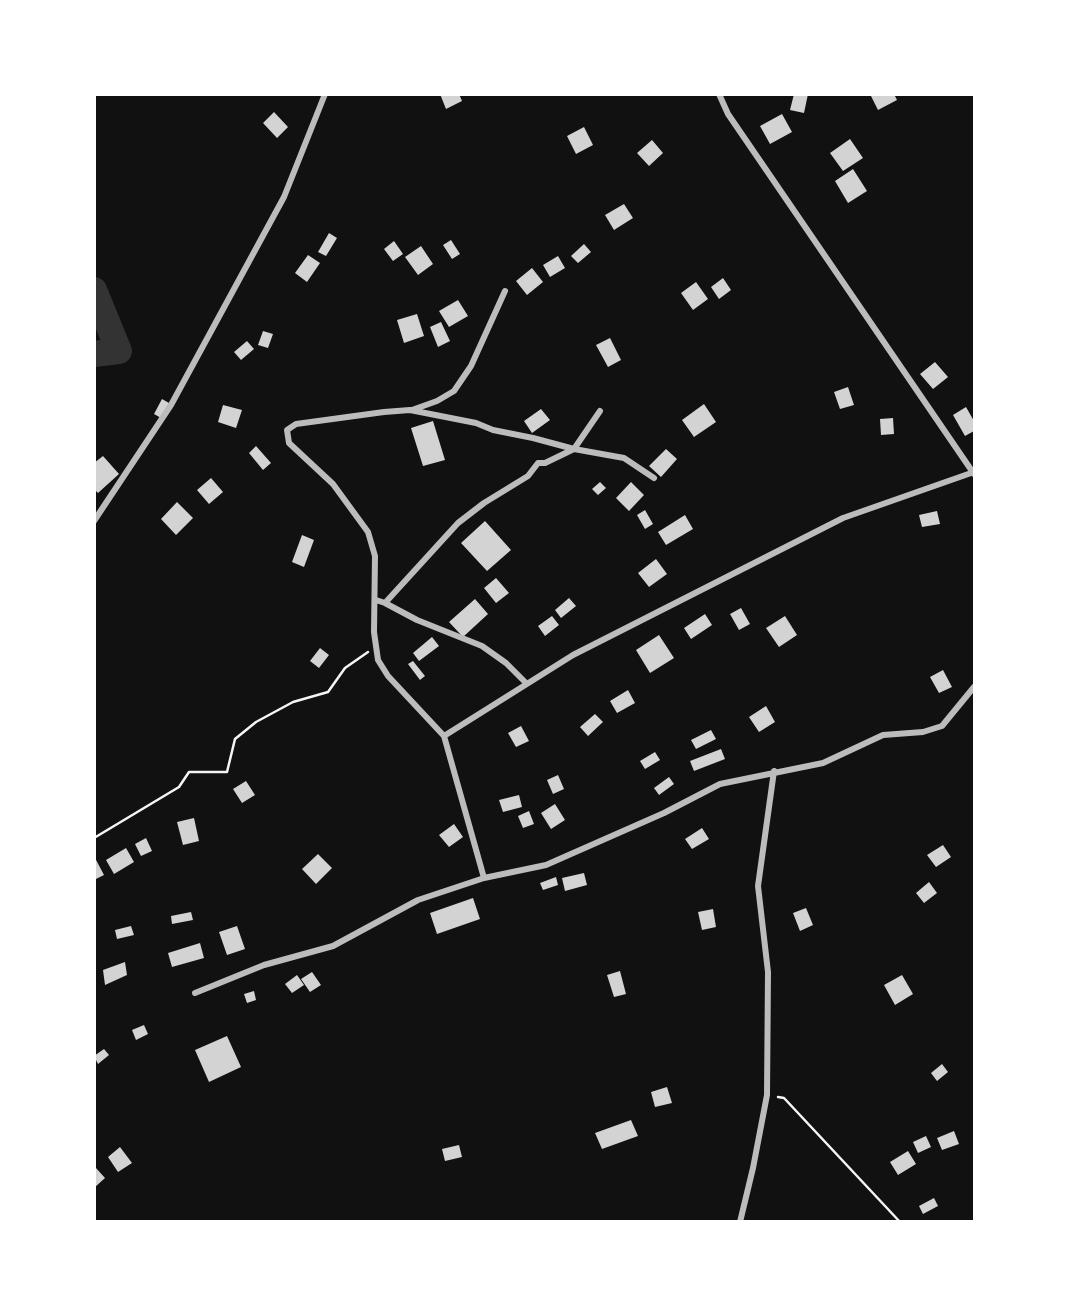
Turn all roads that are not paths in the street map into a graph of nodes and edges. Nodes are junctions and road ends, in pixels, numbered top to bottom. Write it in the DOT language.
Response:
graph roads {
  1 [pos="325,94"];
  2 [pos="719,94"];
  3 [pos="505,291"];
  4 [pos="410,410"];
  5 [pos="600,411"];
  6 [pos="574,449"];
  7 [pos="974,472"];
  8 [pos="654,478"];
  9 [pos="94,521"];
  10 [pos="376,600"];
  11 [pos="385,603"];
  12 [pos="526,684"];
  13 [pos="975,687"];
  14 [pos="444,736"];
  15 [pos="774,771"];
  16 [pos="484,878"];
  17 [pos="195,993"];
  18 [pos="740,1222"];
  1 -- 9 [label="street"];
  2 -- 7 [label="street"];
  3 -- 4 [label="street"];
  4 -- 6 [label="street"];
  4 -- 10 [label="street"];
  5 -- 6 [label="street"];
  6 -- 8 [label="street"];
  6 -- 11 [label="street"];
  7 -- 12 [label="street"];
  10 -- 11 [label="street"];
  10 -- 14 [label="street"];
  11 -- 12 [label="street"];
  12 -- 14 [label="street"];
  13 -- 15 [label="street"];
  14 -- 16 [label="street"];
  15 -- 16 [label="street"];
  15 -- 18 [label="street"];
  16 -- 17 [label="street"];
}
